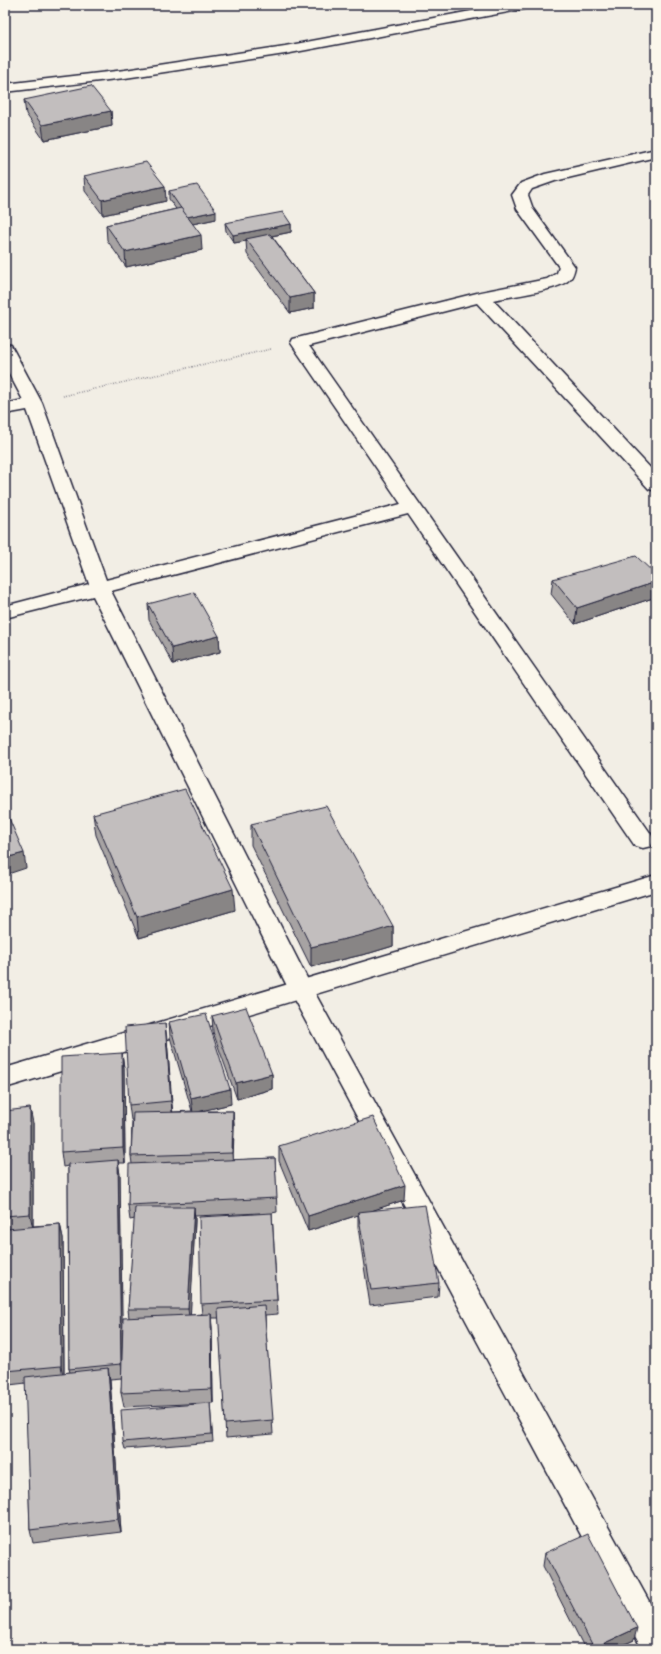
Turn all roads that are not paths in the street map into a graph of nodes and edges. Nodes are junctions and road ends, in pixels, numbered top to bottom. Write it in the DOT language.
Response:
graph roads {
  1 [pos="524,5"];
  2 [pos="5,88"];
  3 [pos="656,153"];
  4 [pos="481,297"];
  5 [pos="5,349"];
  6 [pos="33,403"];
  7 [pos="5,409"];
  8 [pos="656,485"];
  9 [pos="412,507"];
  10 [pos="99,587"];
  11 [pos="5,612"];
  12 [pos="643,840"];
  13 [pos="656,883"];
  14 [pos="301,990"];
  15 [pos="5,1078"];
  16 [pos="656,1644"];
  1 -- 2 [label="street"];
  3 -- 4 [label="street"];
  4 -- 8 [label="street"];
  4 -- 9 [label="street"];
  5 -- 6 [label="street"];
  6 -- 7 [label="street"];
  6 -- 10 [label="street"];
  9 -- 10 [label="street"];
  9 -- 12 [label="street"];
  10 -- 11 [label="street"];
  10 -- 14 [label="street"];
  13 -- 14 [label="street"];
  14 -- 15 [label="street"];
  14 -- 16 [label="street"];
}
